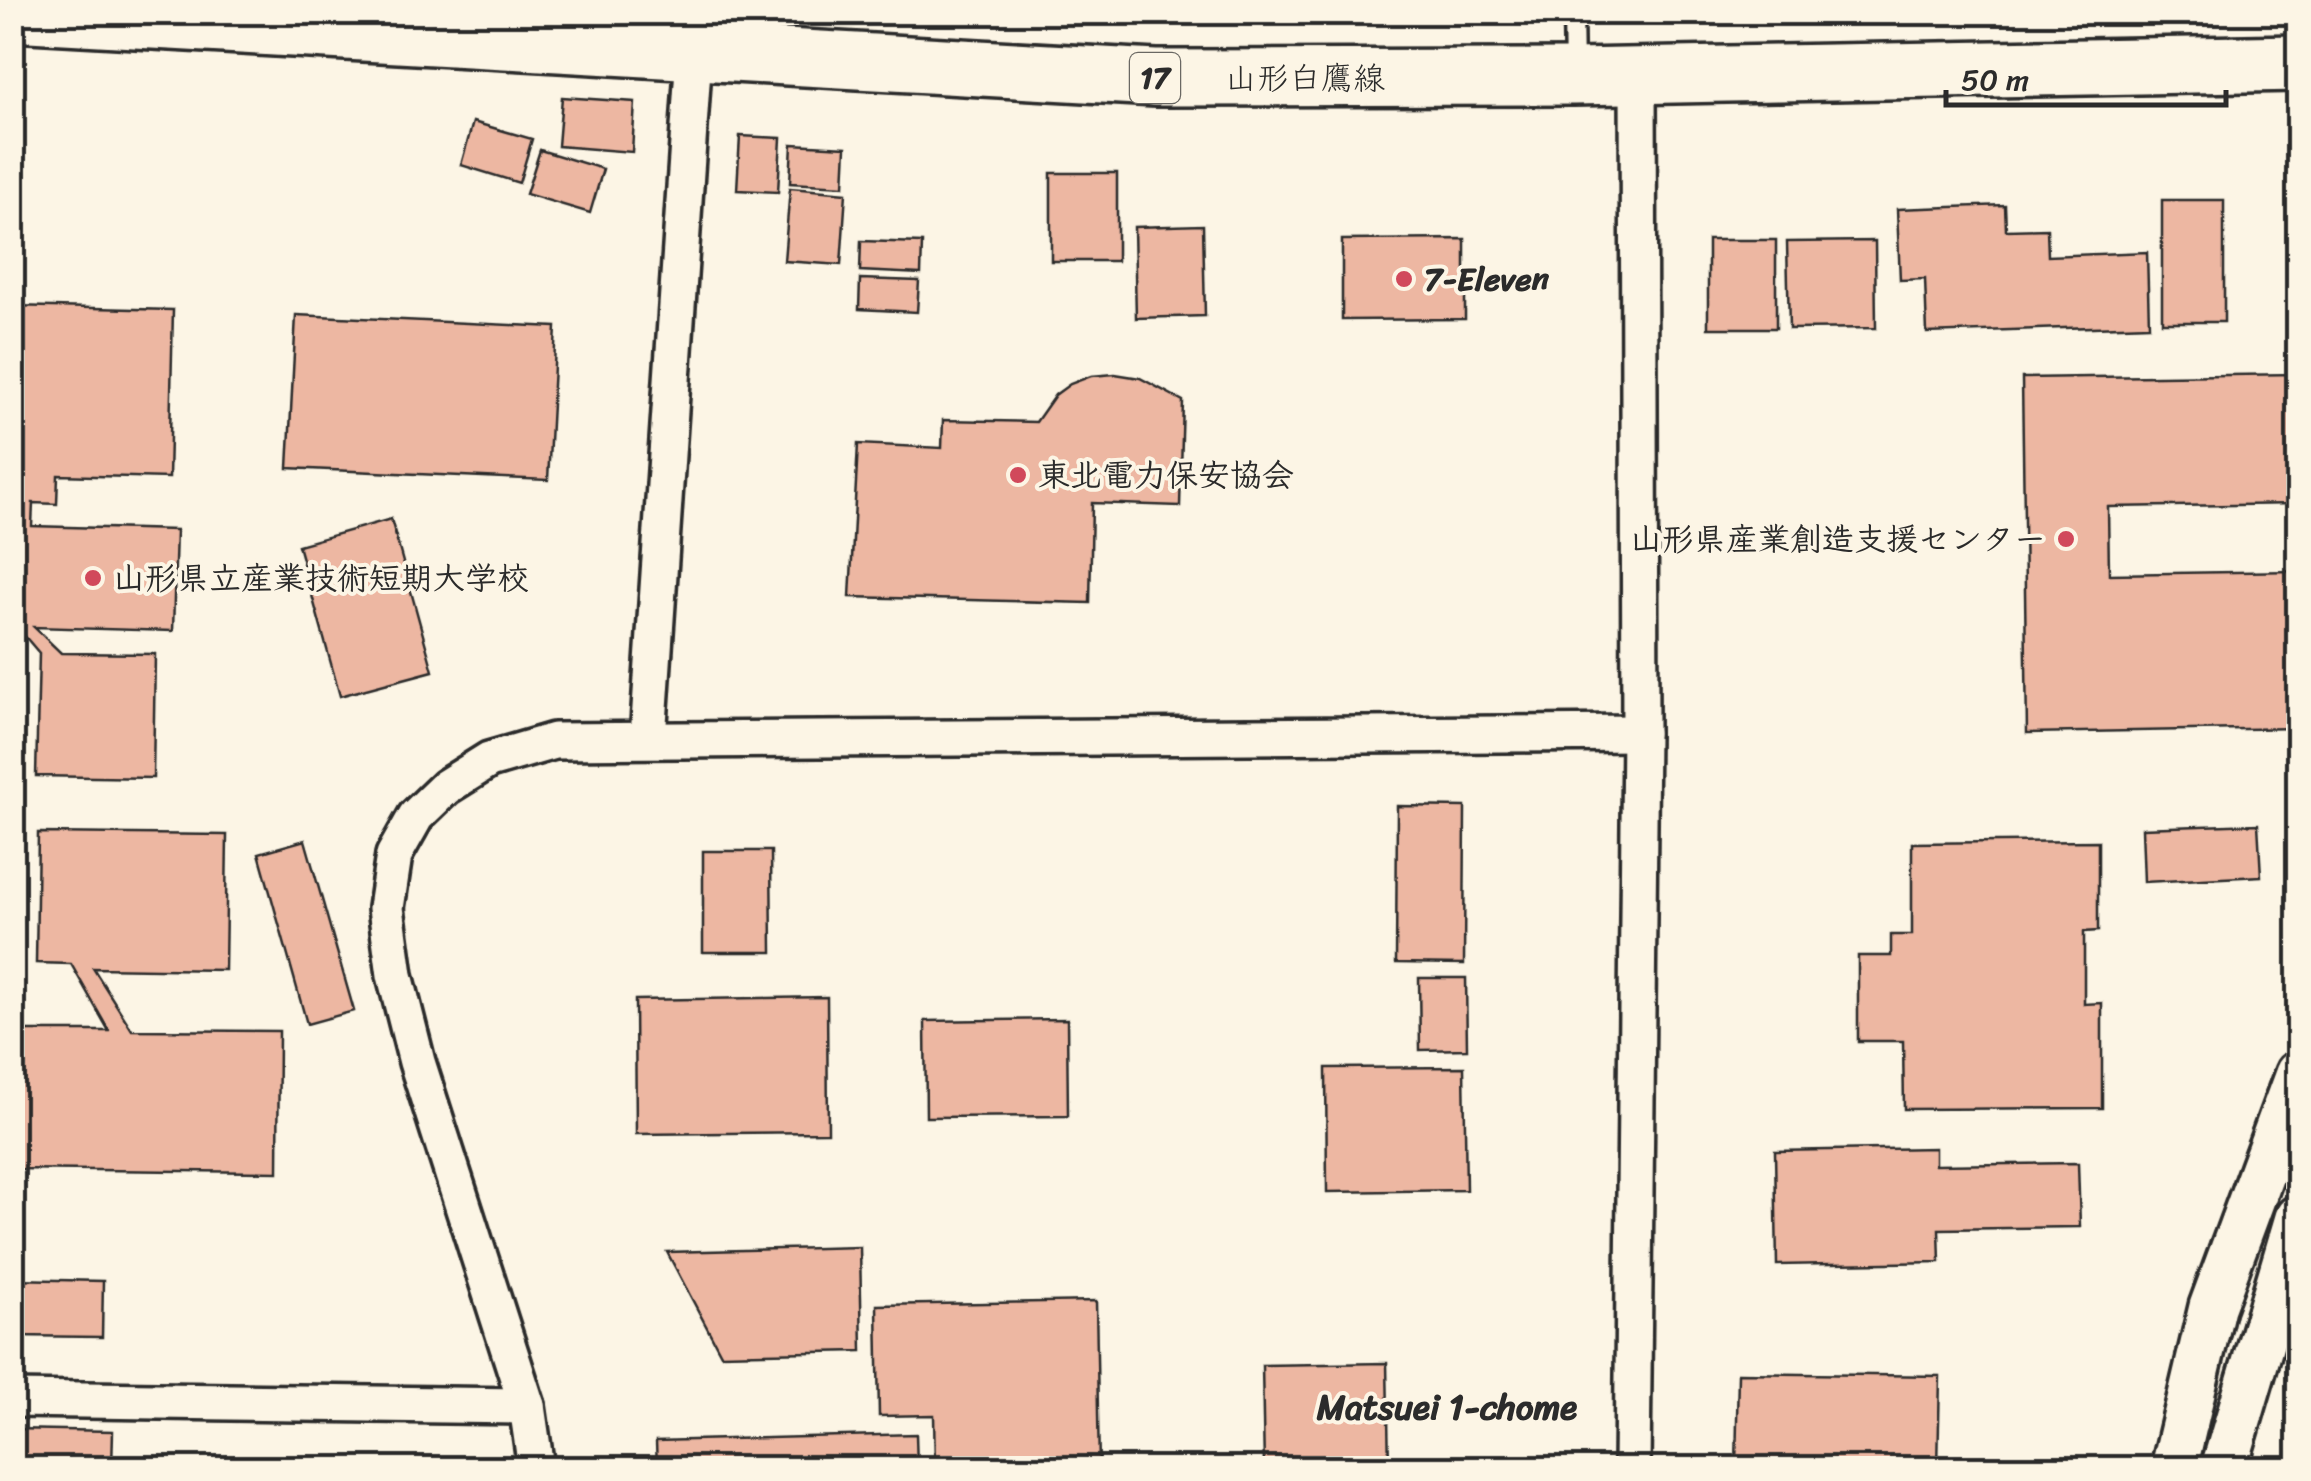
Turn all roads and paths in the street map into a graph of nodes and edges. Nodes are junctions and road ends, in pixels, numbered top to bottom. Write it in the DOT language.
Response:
graph roads {
  1 [pos="12,12"];
  2 [pos="1573,12"];
  3 [pos="78,14"];
  4 [pos="693,33"];
  5 [pos="2298,63"];
  6 [pos="1638,74"];
  7 [pos="1574,77"];
  8 [pos="1640,732"];
  9 [pos="648,738"];
  10 [pos="2298,1074"];
  11 [pos="2298,1218"];
  12 [pos="12,1399"];
  13 [pos="528,1406"];
  14 [pos="536,1468"];
  15 [pos="1632,1468"];
  16 [pos="2174,1468"];
  17 [pos="2224,1468"];
  1 -- 3 [label="main road, 山形白鷹線 / 17"];
  2 -- 7 [label="lane"];
  3 -- 4 [label="main road, 山形白鷹線 / 17"];
  4 -- 7 [label="main road, 山形白鷹線 / 17"];
  4 -- 9 [label="street"];
  5 -- 6 [label="main road, 山形白鷹線 / 17"];
  6 -- 7 [label="main road, 山形白鷹線 / 17"];
  6 -- 8 [label="street"];
  8 -- 9 [label="street"];
  8 -- 15 [label="street"];
  9 -- 13 [label="street"];
  10 -- 16 [label="street"];
  11 -- 17 [label="street"];
  12 -- 13 [label="street"];
  13 -- 14 [label="street"];
}
